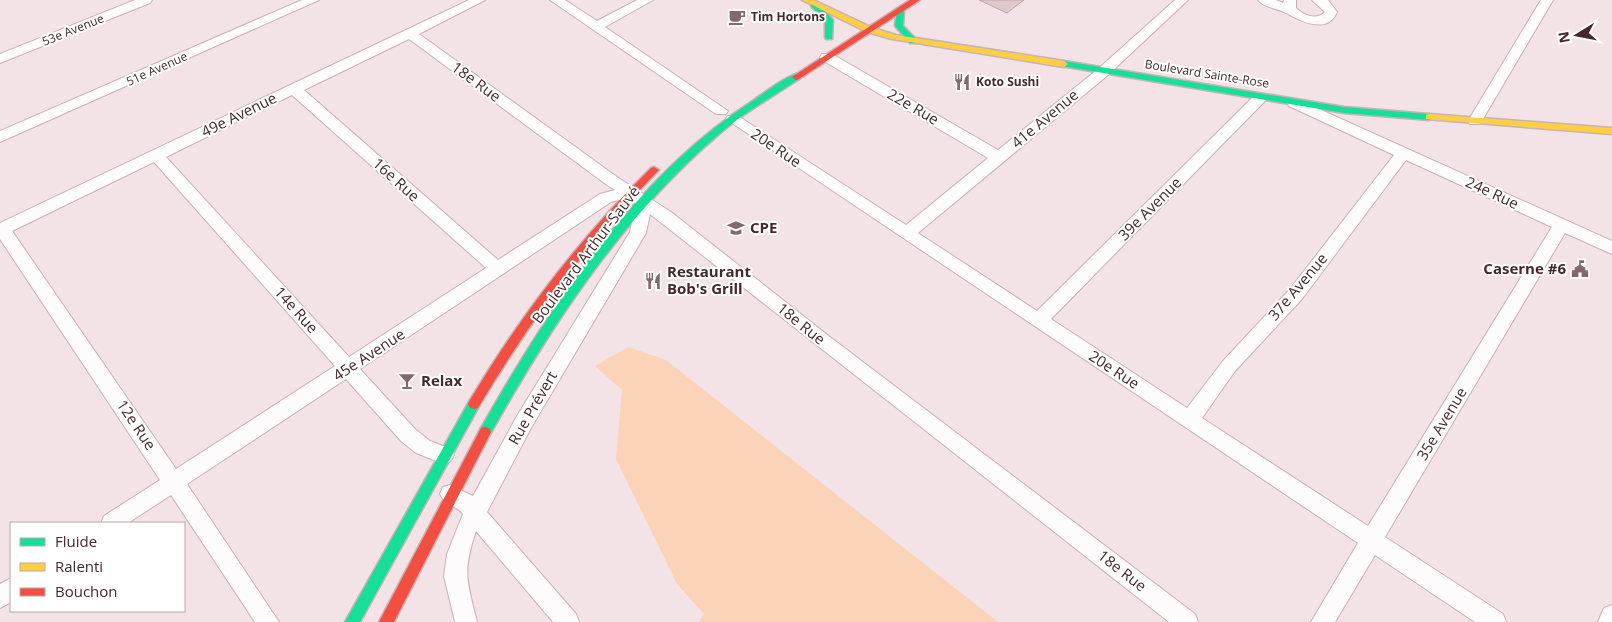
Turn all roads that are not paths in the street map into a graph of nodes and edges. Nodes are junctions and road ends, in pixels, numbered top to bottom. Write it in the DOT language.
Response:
graph roads {
  1 [pos="146,0"];
  2 [pos="313,0"];
  3 [pos="479,0"];
  4 [pos="556,0"];
  5 [pos="647,0"];
  6 [pos="916,0"];
  7 [pos="1182,0"];
  8 [pos="1264,0"];
  9 [pos="1318,0"];
  10 [pos="1547,0"];
  11 [pos="810,2"];
  12 [pos="1290,5"];
  13 [pos="900,11"];
  14 [pos="859,18"];
  15 [pos="596,27"];
  16 [pos="870,30"];
  17 [pos="410,33"];
  18 [pos="914,41"];
  19 [pos="827,57"];
  20 [pos="0,59"];
  21 [pos="1103,72"];
  22 [pos="294,89"];
  23 [pos="1261,97"];
  24 [pos="1290,101"];
  25 [pos="733,102"];
  26 [pos="1374,113"];
  27 [pos="721,116"];
  28 [pos="1475,121"];
  29 [pos="1612,131"];
  30 [pos="0,137"];
  31 [pos="1372,137"];
  32 [pos="1404,152"];
  33 [pos="156,155"];
  34 [pos="998,157"];
  35 [pos="662,163"];
  36 [pos="636,197"];
  37 [pos="1562,225"];
  38 [pos="1,230"];
  39 [pos="906,234"];
  40 [pos="1612,248"];
  41 [pos="498,270"];
  42 [pos="1038,321"];
  43 [pos="349,368"];
  44 [pos="1189,420"];
  45 [pos="444,455"];
  46 [pos="174,482"];
  47 [pos="450,494"];
  48 [pos="474,512"];
  49 [pos="113,522"];
  50 [pos="1371,541"];
  51 [pos="1612,616"];
  52 [pos="268,622"];
  53 [pos="352,622"];
  54 [pos="386,622"];
  55 [pos="466,622"];
  56 [pos="568,622"];
  57 [pos="1187,622"];
  58 [pos="1322,622"];
  59 [pos="1495,622"];
  60 [pos="1609,622"];
  1 -- 20 [label="street, 53e Avenue"];
  2 -- 30 [label="street, 51e Avenue"];
  3 -- 17 [label="street, 49e Avenue"];
  4 -- 15 [label="street, 20e Rue"];
  5 -- 15 [label="street"];
  6 -- 13 [label="main road, Boulevard Arthur-Sauvé"];
  7 -- 21 [label="street, 41e Avenue"];
  8 -- 12 [label="street"];
  9 -- 12 [label="street"];
  10 -- 28 [label="street"];
  11 -- 14 [label="main road, Boulevard Sainte-Rose"];
  11 -- 14 [label="main road"];
  13 -- 16 [label="main road, Boulevard Arthur-Sauvé"];
  13 -- 18 [label="main road"];
  14 -- 16 [label="main road, Boulevard Sainte-Rose"];
  15 -- 27 [label="street, 20e Rue"];
  16 -- 18 [label="main road, Boulevard Sainte-Rose"];
  16 -- 19 [label="main road, Boulevard Arthur-Sauvé"];
  17 -- 22 [label="street, 49e Avenue"];
  17 -- 36 [label="street, 18e Rue"];
  18 -- 21 [label="main road, Boulevard Sainte-Rose"];
  19 -- 27 [label="main road, Boulevard Arthur-Sauvé"];
  19 -- 34 [label="street, 22e Rue"];
  21 -- 23 [label="main road, Boulevard Sainte-Rose"];
  21 -- 34 [label="street, 41e Avenue"];
  22 -- 33 [label="street, 49e Avenue"];
  22 -- 41 [label="street, 16e Rue"];
  23 -- 24 [label="main road, Boulevard Sainte-Rose"];
  23 -- 42 [label="street, 39e Avenue"];
  24 -- 26 [label="main road, Boulevard Sainte-Rose"];
  24 -- 31 [label="street, 24e Rue"];
  25 -- 27 [label="main road, Boulevard Arthur-Sauvé"];
  26 -- 28 [label="main road, Boulevard Sainte-Rose"];
  26 -- 31 [label="street"];
  27 -- 36 [label="main road, Boulevard Arthur-Sauvé"];
  27 -- 39 [label="street, 20e Rue"];
  28 -- 29 [label="main road, Boulevard Sainte-Rose"];
  31 -- 32 [label="street, 24e Rue"];
  32 -- 37 [label="street, 24e Rue"];
  32 -- 44 [label="street, 37e Avenue"];
  33 -- 38 [label="street, 49e Avenue"];
  33 -- 43 [label="street, 14e Rue"];
  34 -- 39 [label="street, 41e Avenue"];
  35 -- 36 [label="main road, Boulevard Arthur-Sauvé"];
  36 -- 41 [label="street, 45e Avenue"];
  36 -- 45 [label="main road, Boulevard Arthur-Sauvé"];
  36 -- 47 [label="main road, Boulevard Arthur-Sauvé"];
  36 -- 48 [label="street, Rue Prévert"];
  36 -- 57 [label="street, 18e Rue"];
  37 -- 40 [label="street, 24e Rue"];
  37 -- 50 [label="street, 35e Avenue"];
  38 -- 46 [label="street, 12e Rue"];
  39 -- 42 [label="street, 20e Rue"];
  41 -- 43 [label="street, 45e Avenue"];
  42 -- 44 [label="street, 20e Rue"];
  43 -- 45 [label="street, 14e Rue"];
  43 -- 46 [label="street, 45e Avenue"];
  44 -- 50 [label="street, 20e Rue"];
  45 -- 53 [label="main road, Boulevard Arthur-Sauvé"];
  46 -- 49 [label="street, 45e Avenue"];
  46 -- 52 [label="street, 12e Rue"];
  47 -- 48 [label="street"];
  47 -- 54 [label="main road, Boulevard Arthur-Sauvé"];
  48 -- 55 [label="street, Rue Prévert"];
  48 -- 56 [label="street"];
  50 -- 58 [label="street, 35e Avenue"];
  50 -- 59 [label="street, 20e Rue"];
  51 -- 60 [label="street"];
}
